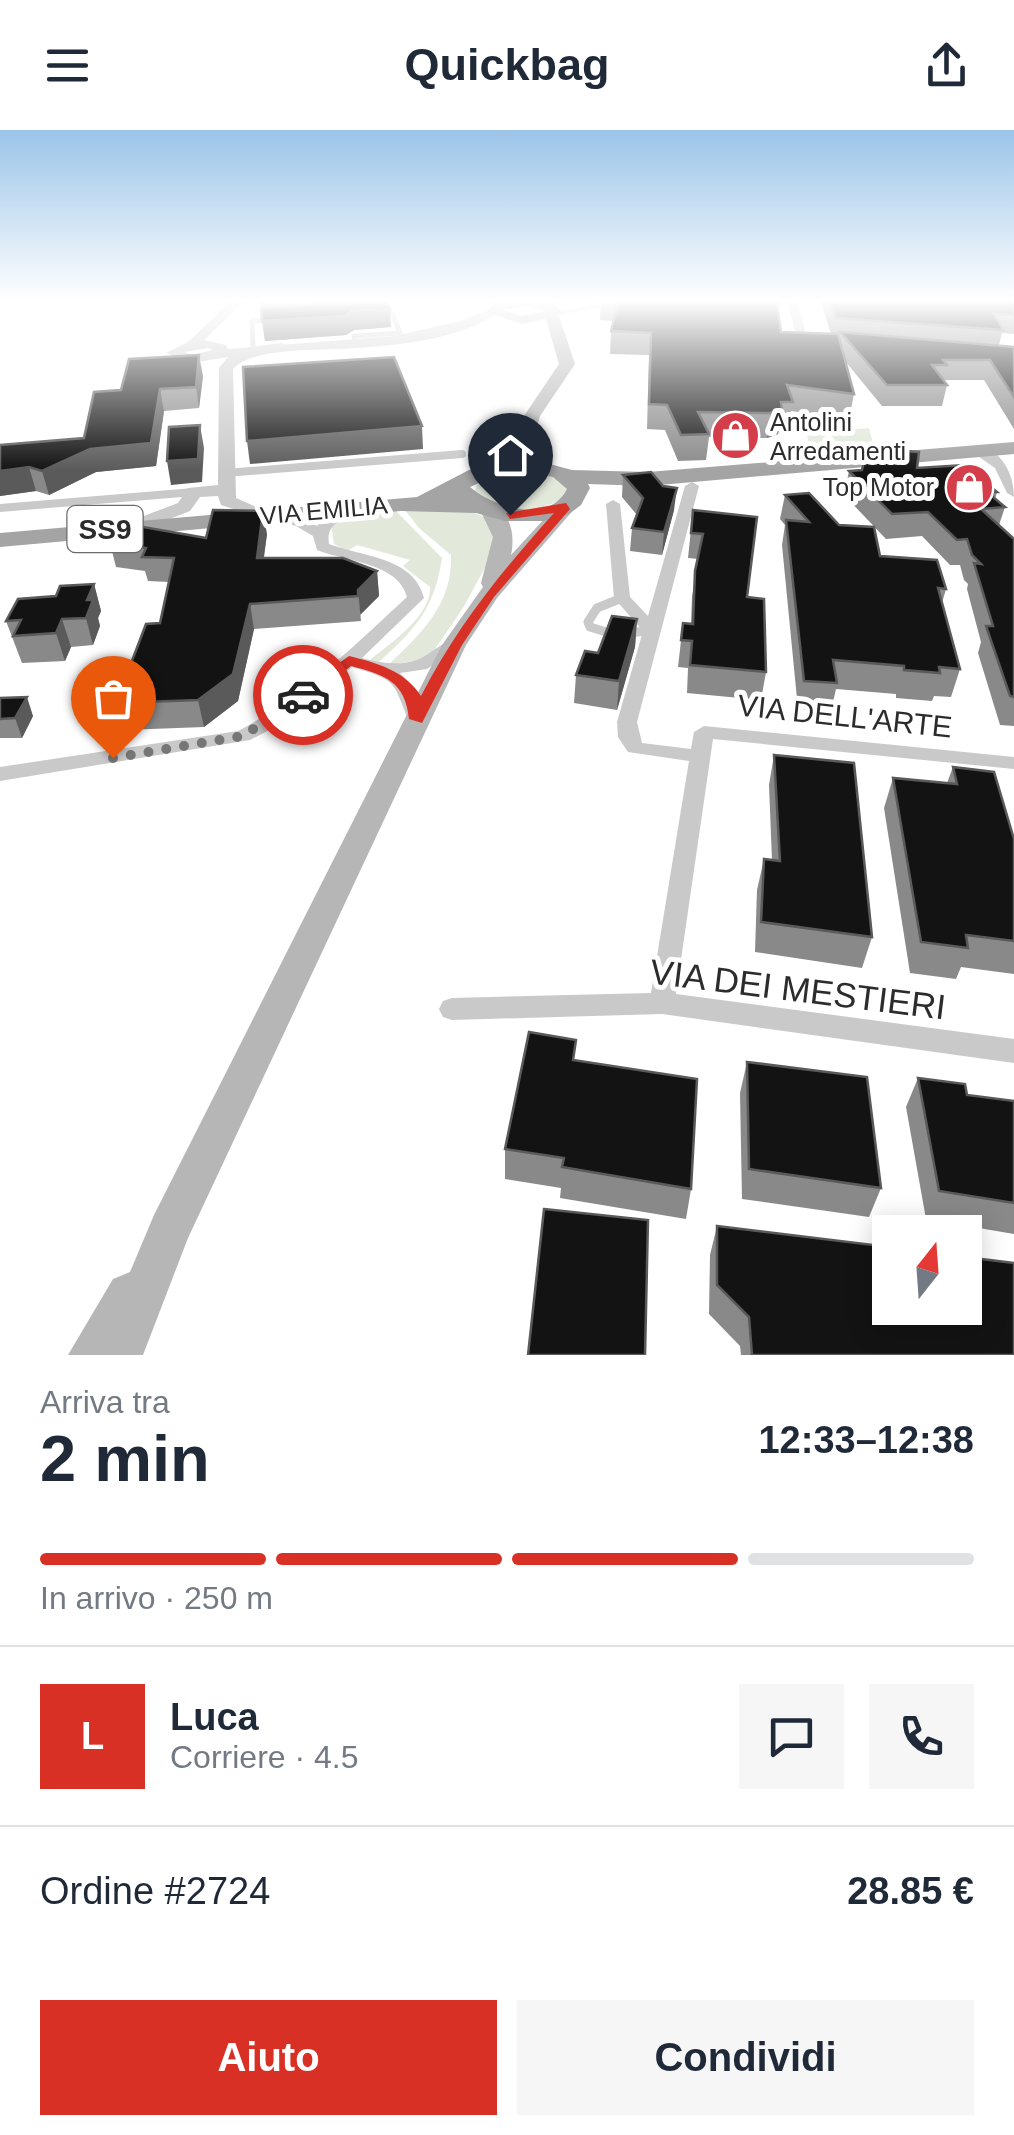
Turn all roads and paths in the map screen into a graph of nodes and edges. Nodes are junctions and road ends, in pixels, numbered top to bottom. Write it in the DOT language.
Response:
graph roads {
  1 [pos="219,356"];
  2 [pos="565,356"];
  3 [pos="525,443"];
  4 [pos="1014,448"];
  5 [pos="462,454"];
  6 [pos="985,454"];
  7 [pos="1014,458"];
  8 [pos="503,467"];
  9 [pos="227,482"];
  10 [pos="692,486"];
  11 [pos="564,487"];
  12 [pos="194,492"];
  13 [pos="1014,492"];
  14 [pos="477,500"];
  15 [pos="613,504"];
  16 [pos="0,508"];
  17 [pos="362,508"];
  18 [pos="266,515"];
  19 [pos="135,526"];
  20 [pos="320,534"];
  21 [pos="0,540"];
  22 [pos="489,594"];
  23 [pos="622,598"];
  24 [pos="652,630"];
  25 [pos="454,645"];
  26 [pos="349,660"];
  27 [pos="380,669"];
  28 [pos="417,719"];
  29 [pos="700,756"];
  30 [pos="1014,764"];
  31 [pos="0,774"];
  32 [pos="662,1003"];
  33 [pos="452,1009"];
  34 [pos="1014,1051"];
  35 [pos="169,1230"];
  36 [pos="92,1355"];
  37 [pos="119,1355"];
  1 -- 9 [label="street"];
  2 -- 3 [label="main road"];
  3 -- 8 [label="main road"];
  3 -- 11 [label="main road"];
  4 -- 6 [label="main road, VIA EMILIA / SS9"];
  5 -- 9 [label="lane"];
  6 -- 7 [label="street"];
  6 -- 11 [label="main road, VIA EMILIA / SS9"];
  6 -- 13 [label="street"];
  8 -- 11 [label="main road, VIA EMILIA / SS9"];
  8 -- 14 [label="main road, VIA EMILIA / SS9"];
  9 -- 12 [label="street"];
  9 -- 18 [label="street"];
  10 -- 24 [label="street"];
  11 -- 14 [label="main road, VIA EMILIA / SS9"];
  11 -- 22 [label="main road"];
  12 -- 16 [label="lane"];
  12 -- 19 [label="street"];
  14 -- 17 [label="main road, VIA EMILIA / SS9"];
  14 -- 22 [label="main road"];
  15 -- 23 [label="street"];
  17 -- 18 [label="main road, VIA EMILIA / SS9"];
  17 -- 20 [label="street"];
  18 -- 19 [label="main road, VIA EMILIA / SS9"];
  18 -- 20 [label="street"];
  19 -- 21 [label="main road, VIA EMILIA / SS9"];
  20 -- 26 [label="street"];
  22 -- 25 [label="main road"];
  23 -- 24 [label="street"];
  23 -- 24 [label="lane"];
  24 -- 29 [label="street"];
  25 -- 27 [label="street"];
  25 -- 28 [label="main road"];
  26 -- 27 [label="street"];
  26 -- 31 [label="street"];
  27 -- 28 [label="street"];
  28 -- 35 [label="main road"];
  29 -- 30 [label="street, VIA DELL'ARTE"];
  29 -- 32 [label="street"];
  32 -- 33 [label="street, VIA DEI MESTIERI"];
  32 -- 34 [label="street, VIA DEI MESTIERI"];
  35 -- 36 [label="main road"];
  35 -- 37 [label="main road"];
}
